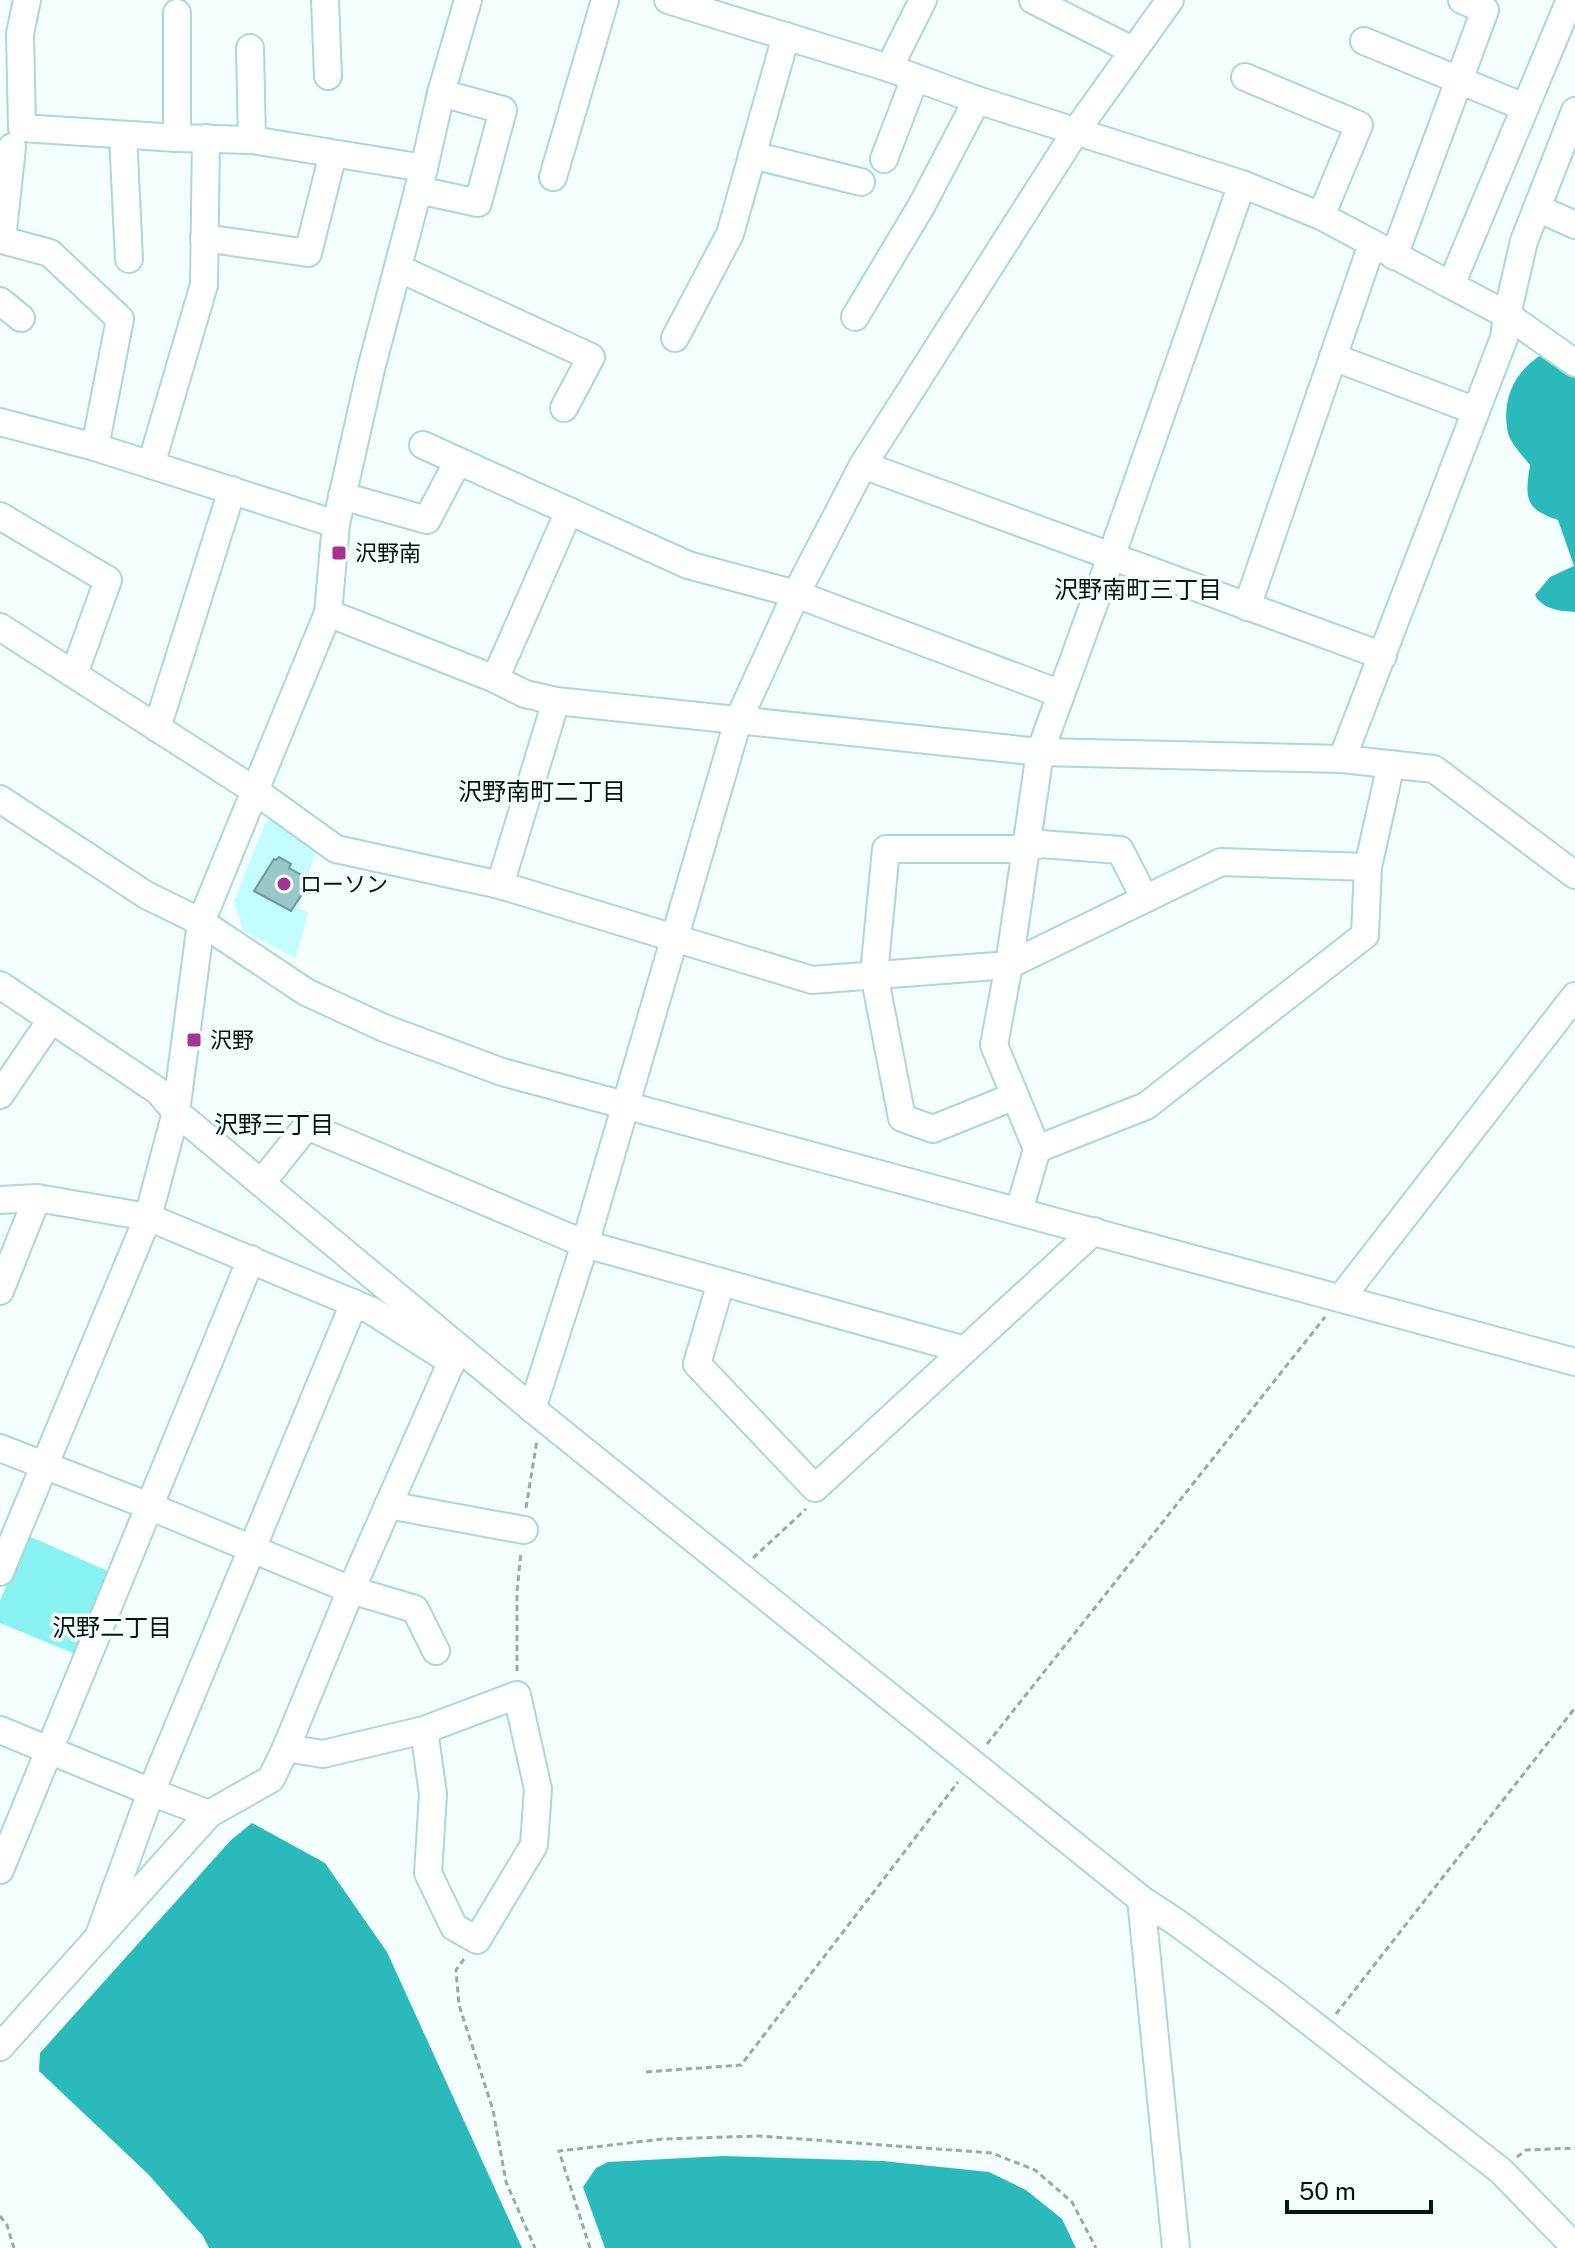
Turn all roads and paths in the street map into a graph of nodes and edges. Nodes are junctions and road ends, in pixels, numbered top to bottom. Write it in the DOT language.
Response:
graph roads {
  1 [pos="27,0"];
  2 [pos="325,0"];
  3 [pos="468,0"];
  4 [pos="605,0"];
  5 [pos="668,0"];
  6 [pos="923,0"];
  7 [pos="1033,0"];
  8 [pos="1170,0"];
  9 [pos="1462,0"];
  10 [pos="1570,0"];
  11 [pos="177,13"];
  12 [pos="786,36"];
  13 [pos="1364,41"];
  14 [pos="250,48"];
  15 [pos="1132,50"];
  16 [pos="889,68"];
  17 [pos="328,76"];
  18 [pos="1245,77"];
  19 [pos="915,78"];
  20 [pos="1459,80"];
  21 [pos="441,93"];
  22 [pos="977,100"];
  23 [pos="1524,107"];
  24 [pos="1575,111"];
  25 [pos="1076,131"];
  26 [pos="123,135"];
  27 [pos="177,138"];
  28 [pos="206,138"];
  29 [pos="11,140"];
  30 [pos="252,140"];
  31 [pos="333,154"];
  32 [pos="752,155"];
  33 [pos="884,159"];
  34 [pos="553,177"];
  35 [pos="421,179"];
  36 [pos="861,182"];
  37 [pos="1242,184"];
  38 [pos="1537,208"];
  39 [pos="1321,216"];
  40 [pos="1575,225"];
  41 [pos="204,238"];
  42 [pos="1,242"];
  43 [pos="1383,250"];
  44 [pos="129,259"];
  45 [pos="398,268"];
  46 [pos="1451,285"];
  47 [pos="0,301"];
  48 [pos="1507,315"];
  49 [pos="855,317"];
  50 [pos="21,318"];
  51 [pos="675,338"];
  52 [pos="1333,357"];
  53 [pos="1575,363"];
  54 [pos="564,408"];
  55 [pos="1476,411"];
  56 [pos="0,422"];
  57 [pos="423,445"];
  58 [pos="95,447"];
  59 [pos="458,461"];
  60 [pos="151,465"];
  61 [pos="863,465"];
  62 [pos="232,490"];
  63 [pos="342,496"];
  64 [pos="569,511"];
  65 [pos="0,516"];
  66 [pos="336,524"];
  67 [pos="1111,557"];
  68 [pos="796,594"];
  69 [pos="1247,607"];
  70 [pos="328,613"];
  71 [pos="0,627"];
  72 [pos="1383,656"];
  73 [pos="74,674"];
  74 [pos="495,679"];
  75 [pos="1061,694"];
  76 [pos="556,701"];
  77 [pos="738,721"];
  78 [pos="157,728"];
  79 [pos="1040,752"];
  80 [pos="1342,759"];
  81 [pos="1391,764"];
  82 [pos="254,790"];
  83 [pos="0,799"];
  84 [pos="1025,849"];
  85 [pos="1368,867"];
  86 [pos="1575,875"];
  87 [pos="500,885"];
  88 [pos="1145,899"];
  89 [pos="201,922"];
  90 [pos="676,938"];
  91 [pos="1009,965"];
  92 [pos="874,974"];
  93 [pos="0,985"];
  94 [pos="1575,996"];
  95 [pos="51,1020"];
  96 [pos="0,1095"];
  97 [pos="1015,1096"];
  98 [pos="626,1105"];
  99 [pos="176,1112"];
  100 [pos="1037,1149"];
  101 [pos="261,1183"];
  102 [pos="37,1198"];
  103 [pos="0,1200"];
  104 [pos="1019,1211"];
  105 [pos="148,1217"];
  106 [pos="1094,1231"];
  107 [pos="585,1244"];
  108 [pos="251,1259"];
  109 [pos="721,1282"];
  110 [pos="0,1291"];
  111 [pos="1341,1298"];
  112 [pos="354,1303"];
  113 [pos="965,1350"];
  114 [pos="455,1354"];
  115 [pos="1575,1362"];
  116 [pos="536,1412"];
  117 [pos="0,1448"];
  118 [pos="44,1465"];
  119 [pos="815,1488"];
  120 [pos="388,1505"];
  121 [pos="149,1506"];
  122 [pos="524,1530"];
  123 [pos="251,1549"];
  124 [pos="0,1572"];
  125 [pos="736,1573"];
  126 [pos="351,1590"];
  127 [pos="436,1651"];
  128 [pos="517,1695"];
  129 [pos="1575,1708"];
  130 [pos="0,1730"];
  131 [pos="424,1730"];
  132 [pos="286,1748"];
  133 [pos="50,1751"];
  134 [pos="972,1764"];
  135 [pos="151,1792"];
  136 [pos="209,1814"];
  137 [pos="0,1870"];
  138 [pos="1141,1899"];
  139 [pos="98,1938"];
  140 [pos="477,1940"];
  141 [pos="1322,2032"];
  142 [pos="0,2047"];
  143 [pos="646,2072"];
  144 [pos="1575,2148"];
  145 [pos="1501,2171"];
  146 [pos="0,2216"];
  147 [pos="1575,2247"];
  148 [pos="14,2248"];
  149 [pos="535,2248"];
  150 [pos="590,2248"];
  151 [pos="1096,2248"];
  152 [pos="1176,2248"];
  1 -- 29 [label="street"];
  2 -- 17 [label="street"];
  3 -- 21 [label="street"];
  4 -- 34 [label="street"];
  5 -- 12 [label="street"];
  6 -- 16 [label="street"];
  7 -- 15 [label="street"];
  8 -- 15 [label="street"];
  9 -- 20 [label="street"];
  10 -- 23 [label="street"];
  11 -- 27 [label="street"];
  12 -- 16 [label="street"];
  12 -- 32 [label="street"];
  13 -- 20 [label="street"];
  14 -- 30 [label="street"];
  15 -- 25 [label="street"];
  16 -- 19 [label="street"];
  18 -- 39 [label="street"];
  19 -- 22 [label="street"];
  19 -- 33 [label="street"];
  20 -- 23 [label="street"];
  20 -- 43 [label="street"];
  21 -- 35 [label="street"];
  21 -- 35 [label="street"];
  22 -- 25 [label="street"];
  22 -- 49 [label="street"];
  23 -- 46 [label="street"];
  24 -- 38 [label="street"];
  25 -- 37 [label="street"];
  25 -- 61 [label="street"];
  26 -- 27 [label="street"];
  26 -- 29 [label="street"];
  26 -- 44 [label="street"];
  27 -- 28 [label="street"];
  28 -- 30 [label="street"];
  28 -- 41 [label="street"];
  29 -- 42 [label="street"];
  30 -- 31 [label="street"];
  31 -- 35 [label="street"];
  31 -- 41 [label="street"];
  32 -- 36 [label="street"];
  32 -- 51 [label="street"];
  35 -- 45 [label="street"];
  37 -- 39 [label="street"];
  37 -- 67 [label="street"];
  38 -- 40 [label="street"];
  38 -- 48 [label="street"];
  39 -- 43 [label="street"];
  41 -- 60 [label="street"];
  42 -- 58 [label="street"];
  43 -- 46 [label="street"];
  43 -- 52 [label="street"];
  45 -- 54 [label="street"];
  45 -- 63 [label="street"];
  46 -- 48 [label="street"];
  47 -- 50 [label="street"];
  48 -- 53 [label="street"];
  48 -- 55 [label="street"];
  52 -- 55 [label="street"];
  52 -- 69 [label="street"];
  55 -- 72 [label="street"];
  56 -- 58 [label="street"];
  57 -- 59 [label="street"];
  58 -- 60 [label="street"];
  59 -- 63 [label="street"];
  59 -- 64 [label="street"];
  60 -- 62 [label="street"];
  61 -- 67 [label="street"];
  61 -- 68 [label="street"];
  62 -- 66 [label="street"];
  62 -- 78 [label="street"];
  63 -- 66 [label="street"];
  64 -- 68 [label="street"];
  64 -- 74 [label="street"];
  65 -- 73 [label="street"];
  66 -- 70 [label="street"];
  67 -- 69 [label="street"];
  67 -- 75 [label="street"];
  68 -- 75 [label="street"];
  68 -- 77 [label="street"];
  69 -- 72 [label="street"];
  70 -- 74 [label="street"];
  70 -- 82 [label="street"];
  71 -- 73 [label="street"];
  72 -- 80 [label="street"];
  73 -- 78 [label="street"];
  74 -- 76 [label="street"];
  75 -- 79 [label="street"];
  76 -- 77 [label="street"];
  76 -- 87 [label="street"];
  77 -- 79 [label="street"];
  77 -- 90 [label="street"];
  78 -- 82 [label="street"];
  79 -- 80 [label="street"];
  79 -- 84 [label="street"];
  80 -- 81 [label="street"];
  81 -- 85 [label="street"];
  81 -- 86 [label="street"];
  82 -- 87 [label="street"];
  82 -- 89 [label="street"];
  83 -- 89 [label="street"];
  84 -- 88 [label="street"];
  84 -- 91 [label="street"];
  84 -- 92 [label="street"];
  85 -- 88 [label="street"];
  85 -- 100 [label="street"];
  87 -- 90 [label="street"];
  88 -- 91 [label="street"];
  89 -- 98 [label="street"];
  89 -- 99 [label="street"];
  90 -- 92 [label="street"];
  90 -- 98 [label="street"];
  91 -- 92 [label="street"];
  91 -- 97 [label="street"];
  92 -- 97 [label="street"];
  93 -- 95 [label="street"];
  94 -- 111 [label="street"];
  95 -- 96 [label="street"];
  95 -- 99 [label="street"];
  97 -- 100 [label="street"];
  98 -- 104 [label="street"];
  98 -- 107 [label="street"];
  99 -- 101 [label="street"];
  99 -- 105 [label="street"];
  100 -- 104 [label="street"];
  101 -- 107 [label="street"];
  101 -- 114 [label="street"];
  102 -- 103 [label="street"];
  102 -- 105 [label="street"];
  102 -- 110 [label="street"];
  104 -- 106 [label="street"];
  105 -- 108 [label="street"];
  105 -- 118 [label="street"];
  106 -- 111 [label="street"];
  106 -- 113 [label="street"];
  107 -- 109 [label="street"];
  107 -- 116 [label="street"];
  108 -- 112 [label="street"];
  108 -- 121 [label="street"];
  109 -- 113 [label="street"];
  109 -- 119 [label="street"];
  111 -- 115 [label="street"];
  111 -- 134 [label="path"];
  112 -- 114 [label="street"];
  112 -- 123 [label="street"];
  113 -- 119 [label="street"];
  114 -- 116 [label="street"];
  114 -- 120 [label="street"];
  116 -- 122 [label="path"];
  116 -- 125 [label="street"];
  117 -- 118 [label="street"];
  118 -- 121 [label="street"];
  118 -- 124 [label="street"];
  119 -- 125 [label="path"];
  120 -- 122 [label="street"];
  120 -- 126 [label="street"];
  121 -- 123 [label="street"];
  121 -- 133 [label="street"];
  122 -- 128 [label="path"];
  123 -- 126 [label="street"];
  123 -- 135 [label="street"];
  125 -- 134 [label="street"];
  126 -- 127 [label="street"];
  126 -- 132 [label="street"];
  128 -- 131 [label="street"];
  128 -- 140 [label="street"];
  129 -- 141 [label="path"];
  130 -- 133 [label="street"];
  131 -- 132 [label="street"];
  131 -- 140 [label="street"];
  132 -- 136 [label="street"];
  133 -- 135 [label="street"];
  133 -- 137 [label="street"];
  134 -- 138 [label="street"];
  134 -- 143 [label="path"];
  135 -- 136 [label="street"];
  135 -- 139 [label="street"];
  136 -- 139 [label="street"];
  138 -- 141 [label="street"];
  138 -- 152 [label="street"];
  139 -- 142 [label="street"];
  140 -- 149 [label="path"];
  141 -- 145 [label="street"];
  144 -- 145 [label="path"];
  145 -- 147 [label="street"];
  146 -- 148 [label="path"];
  150 -- 151 [label="path"];
}
